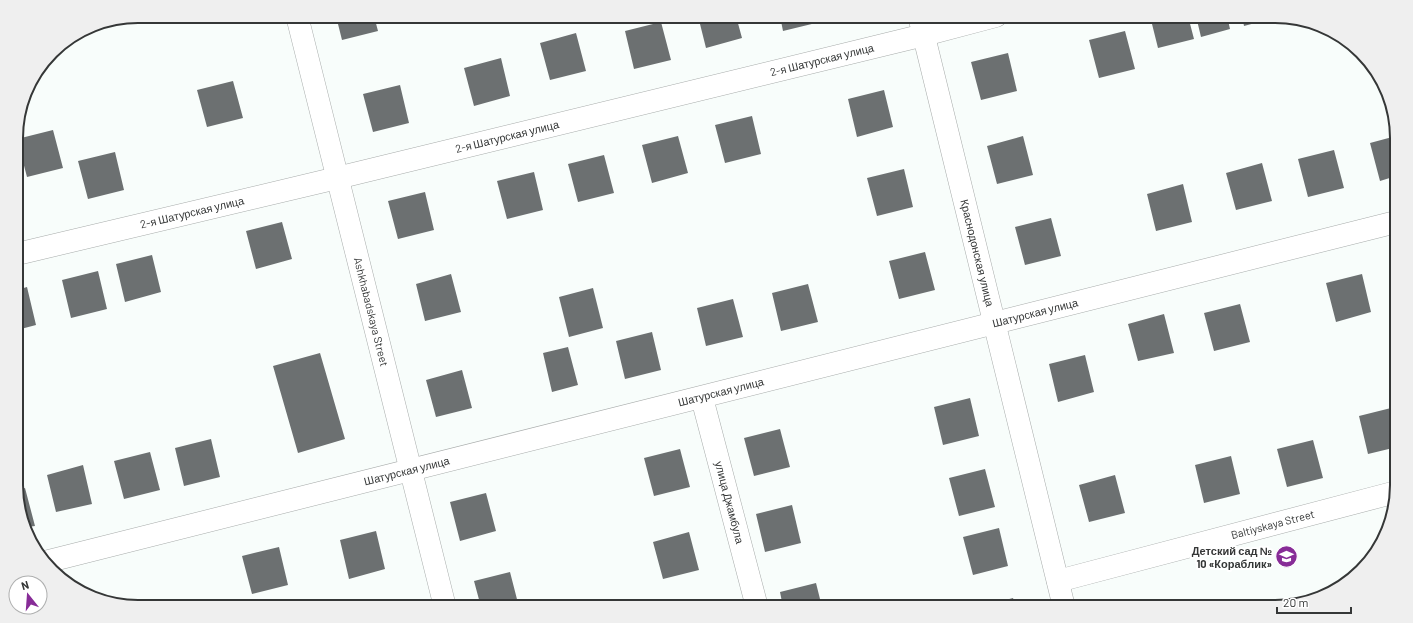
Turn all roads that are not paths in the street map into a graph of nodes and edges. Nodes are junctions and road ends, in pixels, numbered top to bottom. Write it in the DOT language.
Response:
graph roads {
  1 [pos="299,23"];
  2 [pos="944,23"];
  3 [pos="921,26"];
  4 [pos="337,178"];
  5 [pos="1390,224"];
  6 [pos="23,252"];
  7 [pos="994,324"];
  8 [pos="702,398"];
  9 [pos="410,471"];
  10 [pos="1389,494"];
  11 [pos="52,560"];
  12 [pos="1058,581"];
  13 [pos="443,600"];
  14 [pos="755,600"];
  15 [pos="1062,600"];
  1 -- 4 [label="street, Ashkhabadskaya Street"];
  2 -- 3 [label="street, 2-я Шатурская улица"];
  3 -- 4 [label="street, 2-я Шатурская улица"];
  3 -- 7 [label="street, Краснодонская улица"];
  4 -- 6 [label="street, 2-я Шатурская улица"];
  4 -- 9 [label="street, Ashkhabadskaya Street"];
  5 -- 7 [label="street, Шатурская улица"];
  7 -- 8 [label="street, Шатурская улица"];
  7 -- 12 [label="street, Краснодонская улица"];
  8 -- 9 [label="street, Шатурская улица"];
  8 -- 14 [label="street, улица Джамбула"];
  9 -- 11 [label="street, Шатурская улица"];
  9 -- 13 [label="street, Ashkhabadskaya Street"];
  10 -- 12 [label="street, Baltiyskaya Street"];
  12 -- 15 [label="street, Краснодонская улица"];
}
